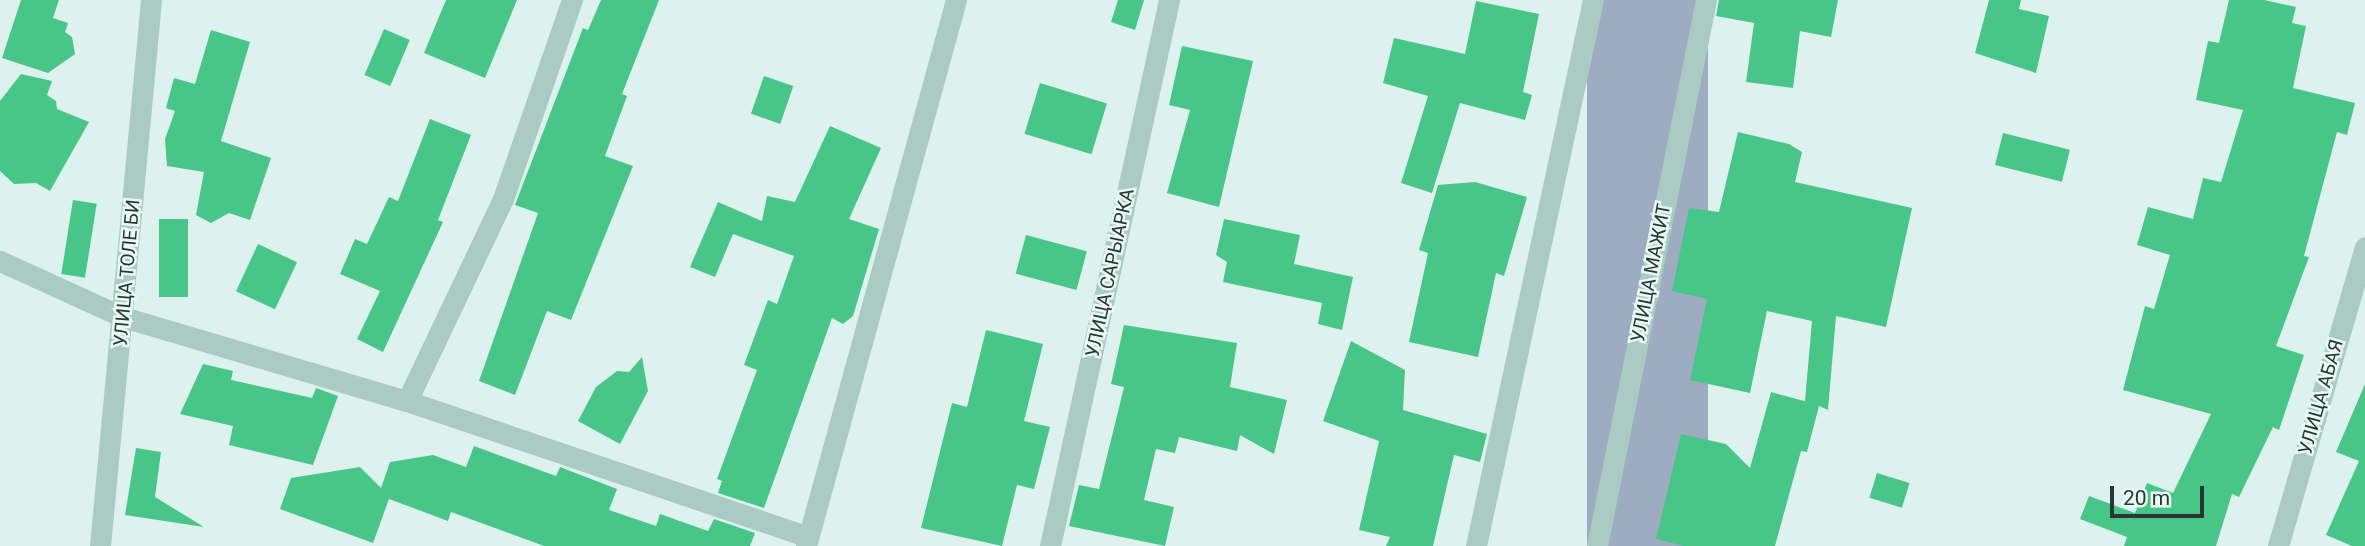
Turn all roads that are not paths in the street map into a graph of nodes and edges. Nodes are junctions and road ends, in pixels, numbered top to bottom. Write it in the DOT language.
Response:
graph roads {
  1 [pos="151,0"];
  2 [pos="572,0"];
  3 [pos="956,0"];
  4 [pos="1169,0"];
  5 [pos="1593,0"];
  6 [pos="1706,0"];
  7 [pos="2365,247"];
  8 [pos="0,261"];
  9 [pos="124,317"];
  10 [pos="407,401"];
  11 [pos="807,542"];
  12 [pos="100,546"];
  13 [pos="1050,546"];
  14 [pos="1476,546"];
  15 [pos="1597,546"];
  16 [pos="2278,546"];
  1 -- 9 [label="street, УЛИЦА ТОЛЕ БИ"];
  2 -- 10 [label="street"];
  3 -- 11 [label="street"];
  4 -- 13 [label="street, УЛИЦА САРЫАРКА"];
  5 -- 14 [label="street"];
  6 -- 15 [label="street, УЛИЦА МАЖИТ"];
  7 -- 16 [label="street, УЛИЦА АБАЯ"];
  8 -- 9 [label="street"];
  9 -- 10 [label="street"];
  9 -- 12 [label="street, УЛИЦА ТОЛЕ БИ"];
  10 -- 11 [label="street"];
}
